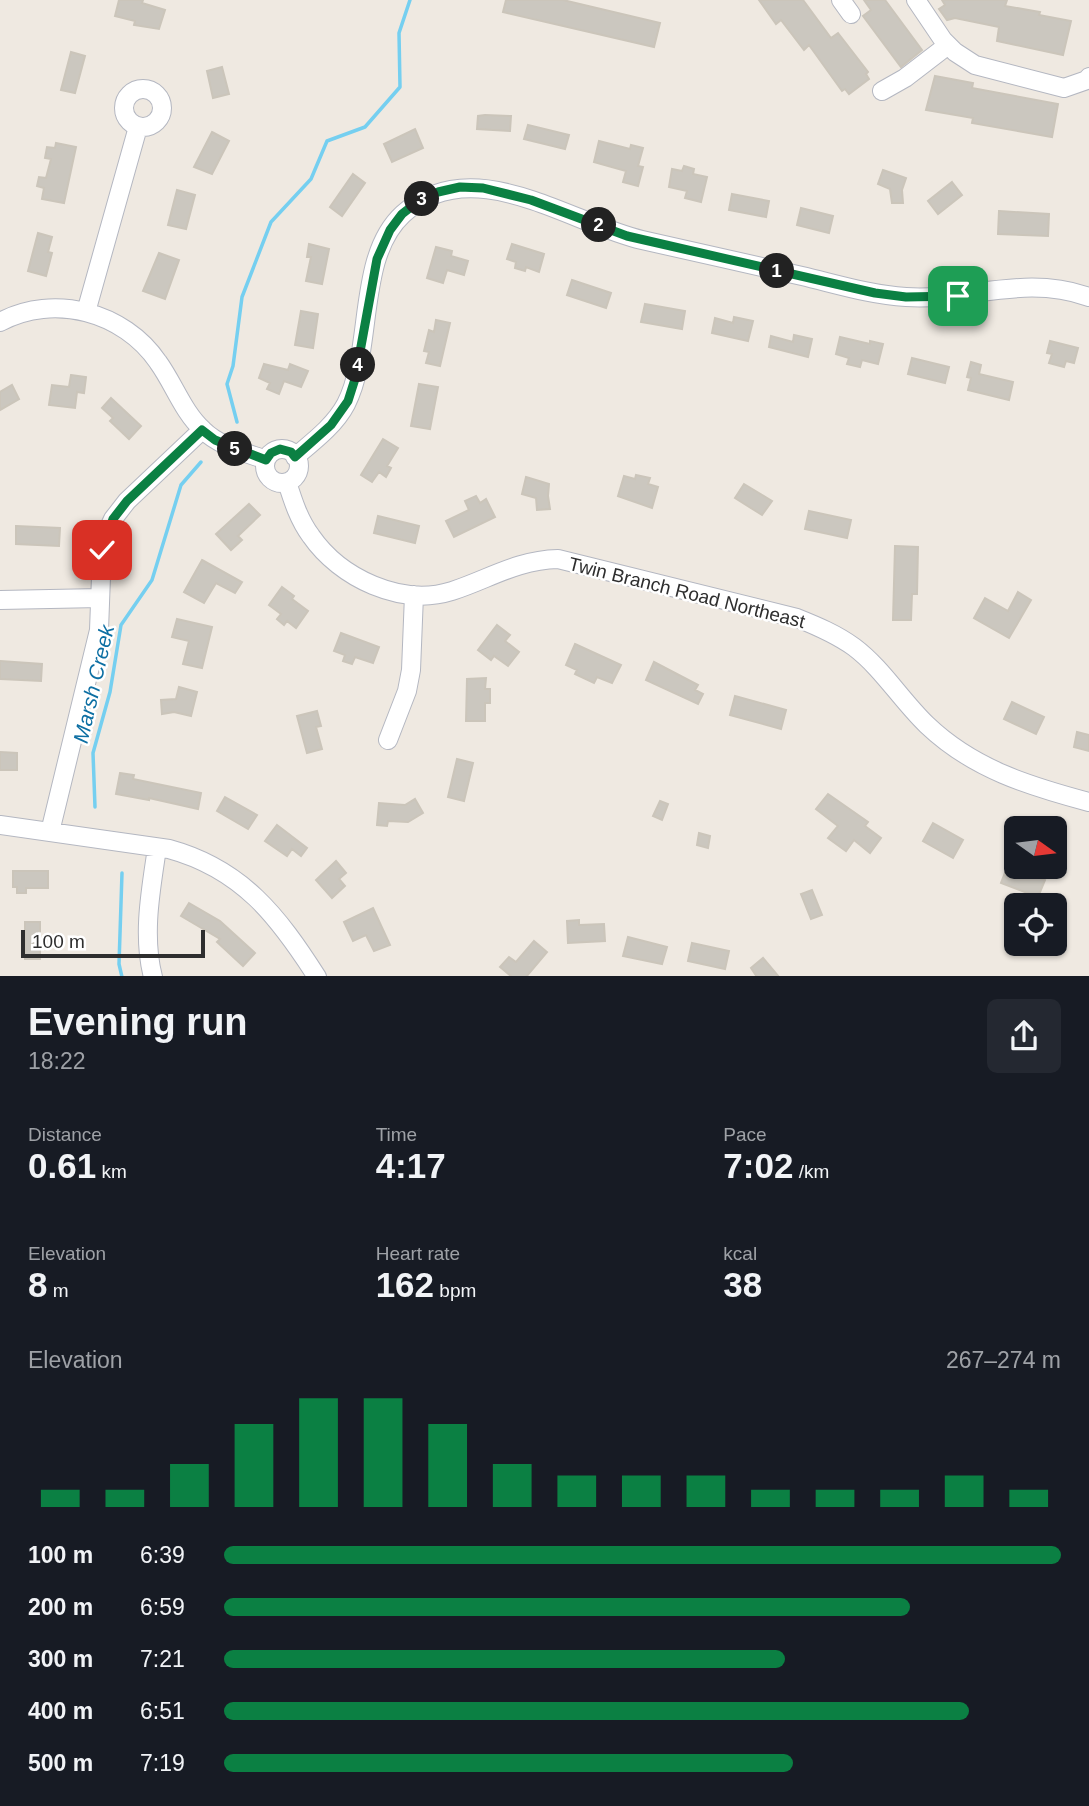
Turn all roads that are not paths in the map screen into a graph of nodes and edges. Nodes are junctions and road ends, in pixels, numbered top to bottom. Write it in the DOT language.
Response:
graph roads {
  1 [pos="916,0"];
  2 [pos="948,45"];
  3 [pos="1089,77"];
  4 [pos="882,91"];
  5 [pos="138,127"];
  6 [pos="1089,297"];
  7 [pos="86,312"];
  8 [pos="0,322"];
  9 [pos="202,430"];
  10 [pos="295,457"];
  11 [pos="266,460"];
  12 [pos="287,482"];
  13 [pos="414,595"];
  14 [pos="100,598"];
  15 [pos="0,600"];
  16 [pos="388,740"];
  17 [pos="1089,802"];
  18 [pos="0,825"];
  19 [pos="50,832"];
  20 [pos="157,848"];
  21 [pos="153,976"];
  22 [pos="317,976"];
  1 -- 2 [label="street"];
  2 -- 3 [label="street"];
  2 -- 4 [label="street"];
  5 -- 7 [label="street"];
  6 -- 10 [label="street"];
  7 -- 8 [label="street"];
  7 -- 9 [label="street"];
  9 -- 11 [label="street"];
  9 -- 14 [label="street"];
  10 -- 11 [label="street"];
  10 -- 12 [label="street"];
  11 -- 12 [label="street"];
  12 -- 13 [label="street, Twin Branch Road Northeast"];
  13 -- 16 [label="street"];
  13 -- 17 [label="street, Twin Branch Road Northeast"];
  14 -- 15 [label="street"];
  14 -- 19 [label="street"];
  18 -- 19 [label="street"];
  19 -- 20 [label="street"];
  20 -- 21 [label="street"];
  20 -- 22 [label="street"];
}
